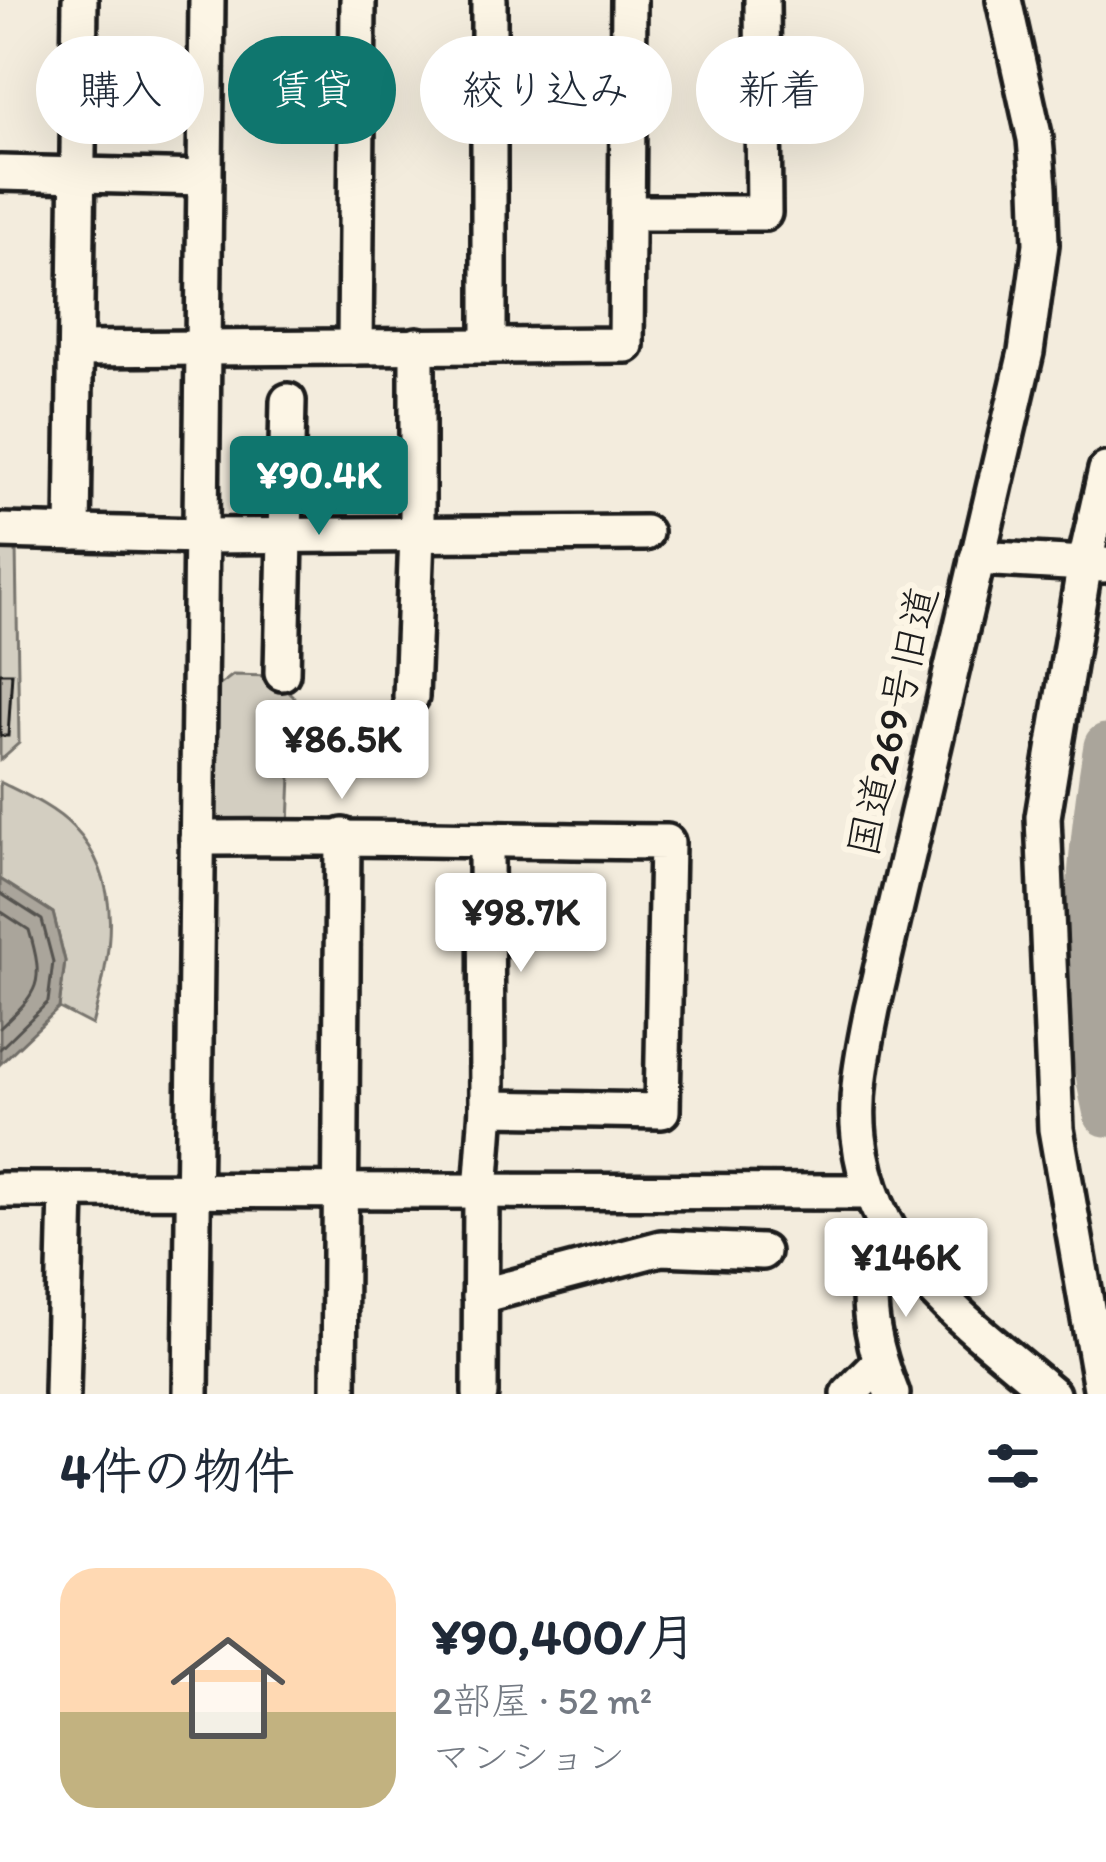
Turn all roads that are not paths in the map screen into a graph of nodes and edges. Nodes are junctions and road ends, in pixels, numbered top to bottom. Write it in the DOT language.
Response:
graph roads {
  1 [pos="80,0"];
  2 [pos="207,0"];
  3 [pos="358,0"];
  4 [pos="489,0"];
  5 [pos="629,0"];
  6 [pos="762,0"];
  7 [pos="1004,0"];
  8 [pos="0,173"];
  9 [pos="78,175"];
  10 [pos="205,178"];
  11 [pos="627,213"];
  12 [pos="417,345"];
  13 [pos="355,346"];
  14 [pos="489,346"];
  15 [pos="203,347"];
  16 [pos="76,349"];
  17 [pos="288,401"];
  18 [pos="1106,470"];
  19 [pos="0,532"];
  20 [pos="73,533"];
  21 [pos="645,533"];
  22 [pos="417,535"];
  23 [pos="201,536"];
  24 [pos="285,536"];
  25 [pos="976,558"];
  26 [pos="1098,564"];
  27 [pos="282,673"];
  28 [pos="411,698"];
  29 [pos="343,836"];
  30 [pos="197,838"];
  31 [pos="486,841"];
  32 [pos="487,1108"];
  33 [pos="0,1190"];
  34 [pos="193,1190"];
  35 [pos="67,1192"];
  36 [pos="340,1192"];
  37 [pos="481,1192"];
  38 [pos="869,1192"];
  39 [pos="893,1241"];
  40 [pos="763,1252"];
  41 [pos="480,1296"];
  42 [pos="886,1379"];
  43 [pos="62,1394"];
  44 [pos="191,1394"];
  45 [pos="339,1394"];
  46 [pos="480,1394"];
  47 [pos="849,1394"];
  48 [pos="1052,1394"];
  49 [pos="1102,1394"];
  1 -- 9 [label="street"];
  2 -- 10 [label="street"];
  3 -- 13 [label="street"];
  4 -- 14 [label="street"];
  5 -- 11 [label="street"];
  6 -- 11 [label="street"];
  7 -- 25 [label="street, 国道269号旧道"];
  8 -- 9 [label="street"];
  9 -- 10 [label="street"];
  9 -- 16 [label="street"];
  10 -- 15 [label="street"];
  11 -- 14 [label="street"];
  12 -- 13 [label="street"];
  12 -- 14 [label="street"];
  12 -- 22 [label="street"];
  13 -- 15 [label="street"];
  15 -- 16 [label="street"];
  15 -- 23 [label="street"];
  16 -- 20 [label="street"];
  17 -- 24 [label="street"];
  18 -- 26 [label="street"];
  19 -- 20 [label="street"];
  20 -- 23 [label="street"];
  21 -- 22 [label="street"];
  22 -- 24 [label="street"];
  22 -- 28 [label="street"];
  23 -- 24 [label="street"];
  23 -- 30 [label="street"];
  24 -- 27 [label="street"];
  25 -- 26 [label="street"];
  25 -- 38 [label="street, 国道269号旧道"];
  26 -- 49 [label="street"];
  29 -- 30 [label="street"];
  29 -- 31 [label="street"];
  29 -- 36 [label="street"];
  30 -- 34 [label="street"];
  31 -- 32 [label="street"];
  31 -- 32 [label="street"];
  32 -- 37 [label="street"];
  33 -- 35 [label="street"];
  34 -- 35 [label="street"];
  34 -- 36 [label="street"];
  34 -- 44 [label="street"];
  35 -- 43 [label="street"];
  36 -- 37 [label="street"];
  36 -- 45 [label="street"];
  37 -- 38 [label="street"];
  37 -- 41 [label="street"];
  38 -- 39 [label="street, 国道269号旧道"];
  39 -- 42 [label="street"];
  39 -- 48 [label="street, 国道269号旧道"];
  40 -- 41 [label="street"];
  41 -- 46 [label="street"];
  42 -- 47 [label="street"];
}
